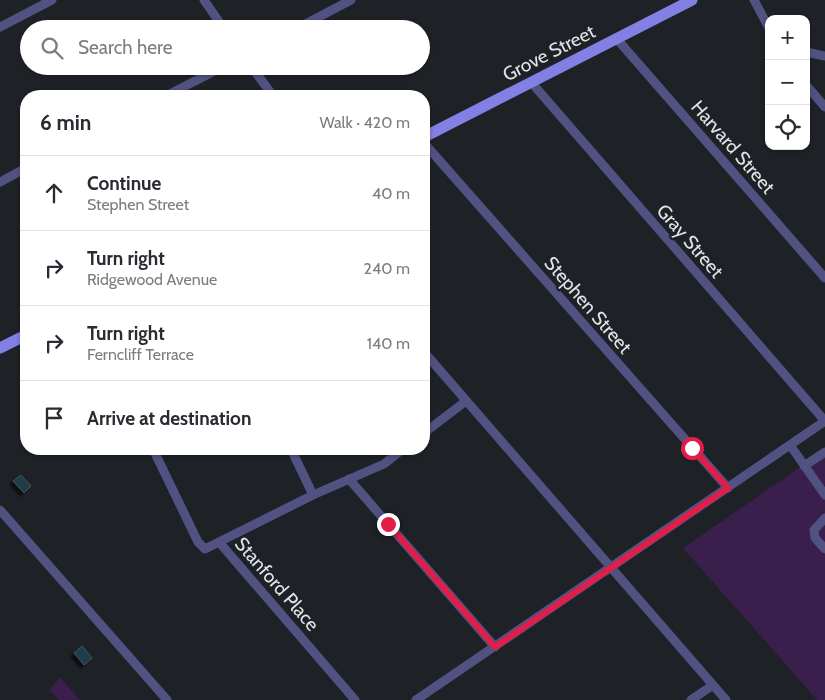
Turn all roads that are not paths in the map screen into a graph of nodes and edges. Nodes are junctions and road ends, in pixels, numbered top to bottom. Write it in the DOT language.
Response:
graph roads {
  1 [pos="52,0"];
  2 [pos="204,0"];
  3 [pos="351,0"];
  4 [pos="692,0"];
  5 [pos="754,0"];
  6 [pos="218,20"];
  7 [pos="313,20"];
  8 [pos="765,21"];
  9 [pos="0,27"];
  10 [pos="616,38"];
  11 [pos="810,53"];
  12 [pos="825,56"];
  13 [pos="207,75"];
  14 [pos="258,75"];
  15 [pos="531,82"];
  16 [pos="810,89"];
  17 [pos="178,90"];
  18 [pos="269,90"];
  19 [pos="825,107"];
  20 [pos="430,134"];
  21 [pos="430,150"];
  22 [pos="20,171"];
  23 [pos="0,182"];
  24 [pos="825,278"];
  25 [pos="20,338"];
  26 [pos="0,348"];
  27 [pos="430,359"];
  28 [pos="466,401"];
  29 [pos="825,421"];
  30 [pos="430,428"];
  31 [pos="790,445"];
  32 [pos="825,452"];
  33 [pos="156,455"];
  34 [pos="295,455"];
  35 [pos="395,455"];
  36 [pos="804,466"];
  37 [pos="349,479"];
  38 [pos="728,488"];
  39 [pos="313,495"];
  40 [pos="825,495"];
  41 [pos="0,510"];
  42 [pos="825,518"];
  43 [pos="220,542"];
  44 [pos="825,549"];
  45 [pos="611,568"];
  46 [pos="495,647"];
  47 [pos="713,685"];
  48 [pos="167,700"];
  49 [pos="355,700"];
  50 [pos="416,700"];
  51 [pos="691,700"];
  52 [pos="726,700"];
  1 -- 9 [label="street"];
  2 -- 6 [label="street"];
  3 -- 7 [label="street"];
  4 -- 10 [label="main road, Grove Street"];
  5 -- 8 [label="street"];
  10 -- 15 [label="main road, Grove Street"];
  10 -- 24 [label="street, Harvard Street"];
  11 -- 12 [label="street"];
  13 -- 17 [label="street"];
  14 -- 18 [label="street"];
  15 -- 20 [label="main road, Grove Street"];
  15 -- 29 [label="street, Gray Street"];
  16 -- 19 [label="street"];
  21 -- 38 [label="street, Stephen Street"];
  22 -- 23 [label="street"];
  25 -- 26 [label="main road"];
  27 -- 28 [label="street"];
  28 -- 30 [label="street"];
  28 -- 45 [label="street"];
  29 -- 31 [label="street"];
  31 -- 36 [label="street"];
  31 -- 38 [label="street"];
  32 -- 36 [label="street"];
  33 -- 43 [label="street, Stanford Place"];
  34 -- 39 [label="street"];
  35 -- 37 [label="street"];
  36 -- 40 [label="street"];
  37 -- 39 [label="street"];
  37 -- 46 [label="street"];
  38 -- 45 [label="street"];
  39 -- 43 [label="street"];
  41 -- 48 [label="street"];
  42 -- 44 [label="street"];
  43 -- 49 [label="street, Stanford Place"];
  45 -- 46 [label="street"];
  45 -- 47 [label="street"];
  46 -- 50 [label="street"];
  47 -- 51 [label="street"];
  47 -- 52 [label="street"];
}
